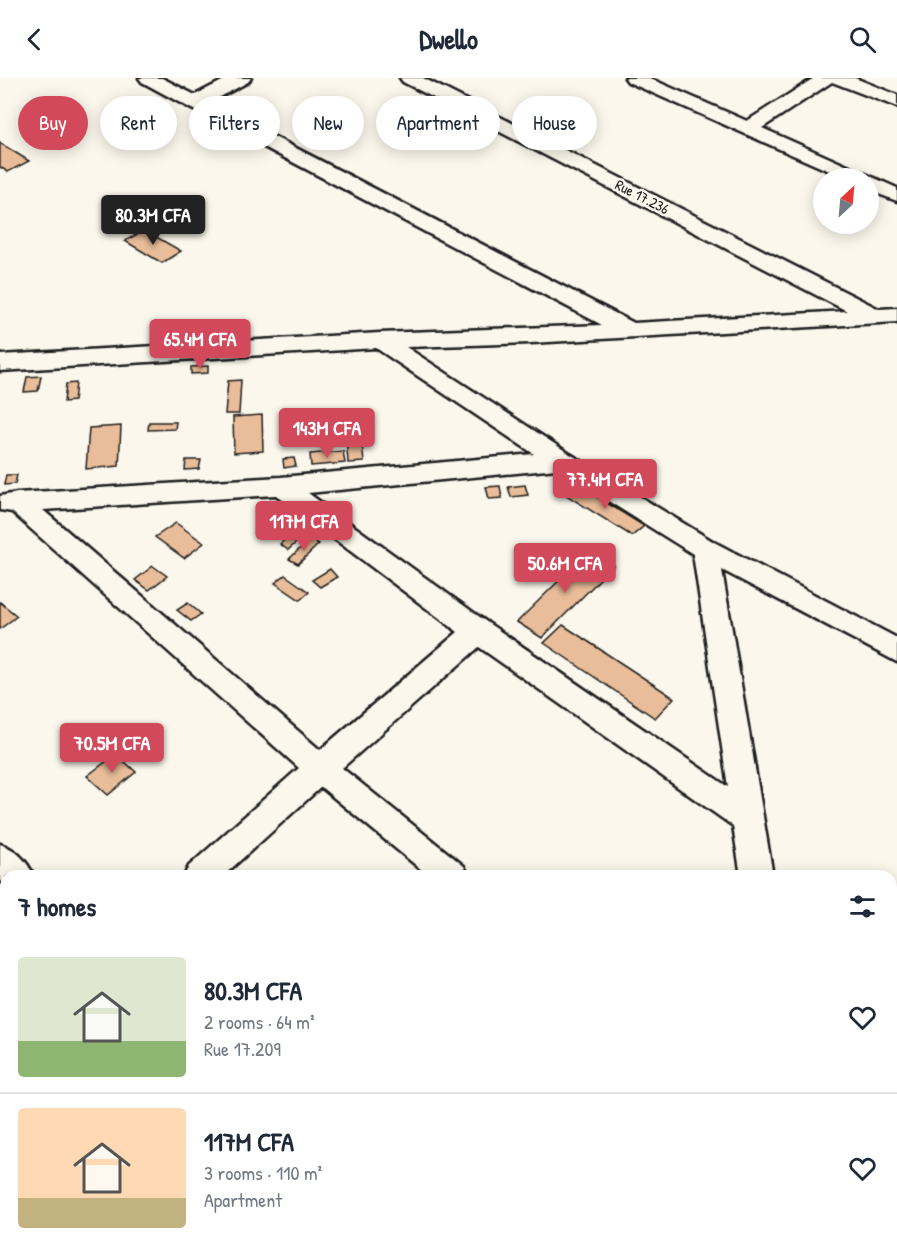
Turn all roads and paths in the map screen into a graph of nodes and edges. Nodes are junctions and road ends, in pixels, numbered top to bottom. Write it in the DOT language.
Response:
graph roads {
  1 [pos="148,78"];
  2 [pos="242,78"];
  3 [pos="409,78"];
  4 [pos="448,78"];
  5 [pos="634,78"];
  6 [pos="826,78"];
  7 [pos="839,78"];
  8 [pos="430,88"];
  9 [pos="208,96"];
  10 [pos="189,100"];
  11 [pos="897,100"];
  12 [pos="749,128"];
  13 [pos="280,147"];
  14 [pos="838,168"];
  15 [pos="879,187"];
  16 [pos="897,195"];
  17 [pos="886,316"];
  18 [pos="897,326"];
  19 [pos="631,330"];
  20 [pos="380,340"];
  21 [pos="0,363"];
  22 [pos="561,460"];
  23 [pos="280,486"];
  24 [pos="8,503"];
  25 [pos="705,549"];
  26 [pos="478,631"];
  27 [pos="897,651"];
  28 [pos="320,768"];
  29 [pos="749,819"];
  30 [pos="0,858"];
  31 [pos="12,870"];
  32 [pos="207,870"];
  33 [pos="446,870"];
  34 [pos="756,870"];
  1 -- 10 [label="street"];
  2 -- 9 [label="street"];
  3 -- 8 [label="street, Rue 17.236"];
  4 -- 8 [label="street"];
  5 -- 12 [label="street"];
  6 -- 12 [label="street"];
  7 -- 11 [label="street"];
  8 -- 17 [label="street, Rue 17.236"];
  12 -- 14 [label="street"];
  13 -- 19 [label="street"];
  15 -- 16 [label="street"];
  17 -- 18 [label="street, Rue 17.236"];
  17 -- 19 [label="street"];
  19 -- 20 [label="street"];
  20 -- 21 [label="street"];
  20 -- 22 [label="street"];
  22 -- 23 [label="street"];
  22 -- 25 [label="street"];
  23 -- 24 [label="street"];
  23 -- 26 [label="street"];
  24 -- 28 [label="street"];
  25 -- 27 [label="street"];
  25 -- 29 [label="street"];
  26 -- 28 [label="street"];
  26 -- 29 [label="street"];
  28 -- 32 [label="street"];
  28 -- 33 [label="street"];
  29 -- 34 [label="street"];
  30 -- 31 [label="street"];
}
